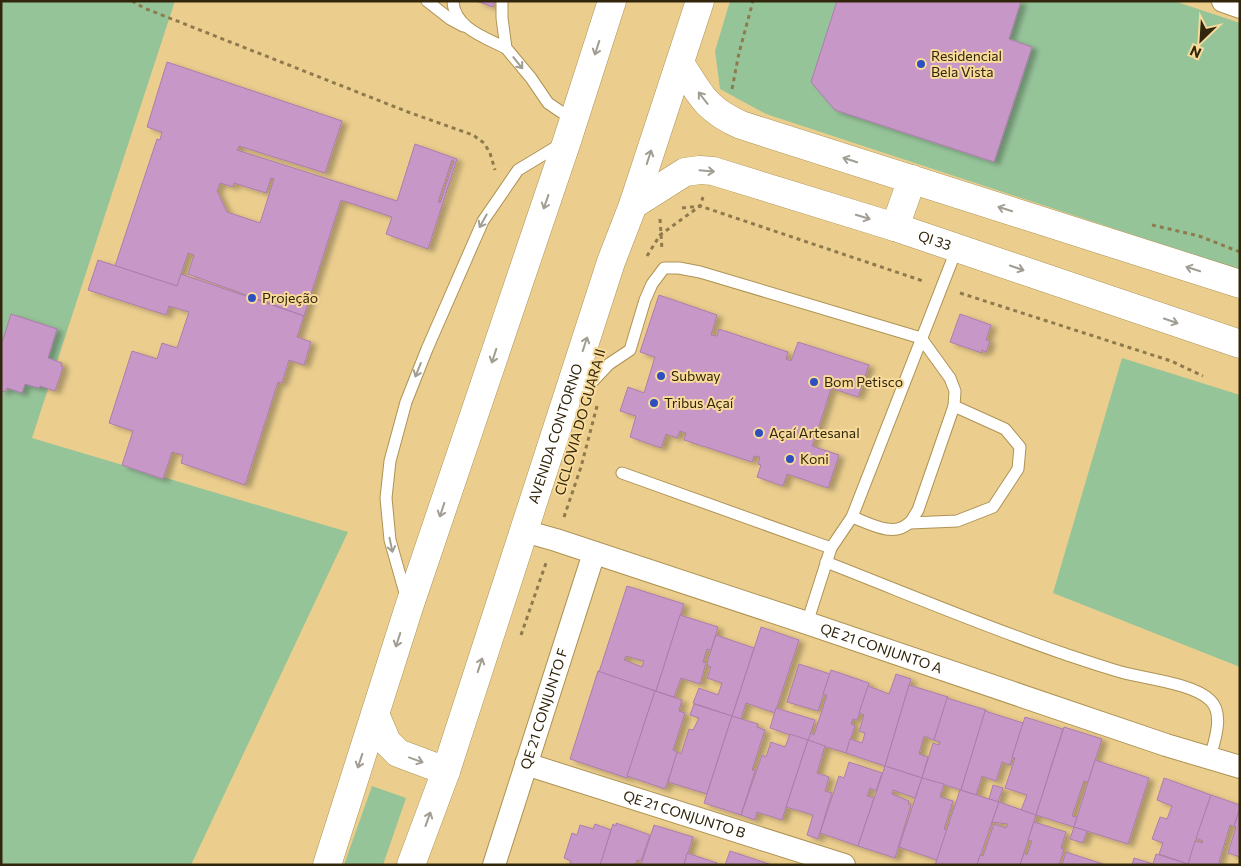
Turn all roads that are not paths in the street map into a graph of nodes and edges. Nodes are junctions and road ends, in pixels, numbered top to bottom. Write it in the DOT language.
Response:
graph roads {
  1 [pos="427,1"];
  2 [pos="452,1"];
  3 [pos="502,1"];
  4 [pos="612,1"];
  5 [pos="700,1"];
  6 [pos="1223,1"];
  7 [pos="1240,7"];
  8 [pos="467,28"];
  9 [pos="506,48"];
  10 [pos="680,63"];
  11 [pos="570,131"];
  12 [pos="912,179"];
  13 [pos="641,199"];
  14 [pos="895,227"];
  15 [pos="957,248"];
  16 [pos="1240,284"];
  17 [pos="921,338"];
  18 [pos="1240,344"];
  19 [pos="954,406"];
  20 [pos="557,432"];
  21 [pos="622,473"];
  22 [pos="852,517"];
  23 [pos="910,523"];
  24 [pos="524,531"];
  25 [pos="831,548"];
  26 [pos="594,553"];
  27 [pos="826,562"];
  28 [pos="409,607"];
  29 [pos="807,623"];
  30 [pos="375,714"];
  31 [pos="1210,758"];
  32 [pos="526,764"];
  33 [pos="1240,767"];
  34 [pos="446,771"];
  35 [pos="339,829"];
  36 [pos="311,865"];
  37 [pos="327,865"];
  38 [pos="411,865"];
  39 [pos="494,865"];
  40 [pos="844,865"];
  1 -- 8 [label="lane"];
  2 -- 8 [label="lane"];
  3 -- 9 [label="lane"];
  4 -- 11 [label="main road, one-way"];
  5 -- 10 [label="main road, AVENIDA CONTORNO"];
  6 -- 7 [label="street"];
  8 -- 9 [label="lane"];
  9 -- 11 [label="lane, one-way"];
  12 -- 10 [label="main road, one-way"];
  13 -- 10 [label="main road, AVENIDA CONTORNO, one-way"];
  11 -- 28 [label="main road, one-way"];
  11 -- 28 [label="lane, one-way"];
  12 -- 14 [label="main road"];
  16 -- 12 [label="main road, one-way"];
  13 -- 14 [label="main road, QI 33, one-way"];
  20 -- 13 [label="main road, AVENIDA CONTORNO, one-way"];
  14 -- 15 [label="main road, QI 33"];
  15 -- 17 [label="lane"];
  15 -- 18 [label="main road, QI 33, one-way"];
  17 -- 19 [label="lane"];
  17 -- 20 [label="lane"];
  17 -- 22 [label="lane"];
  19 -- 23 [label="lane"];
  19 -- 23 [label="lane"];
  20 -- 24 [label="main road, AVENIDA CONTORNO"];
  21 -- 25 [label="lane"];
  22 -- 23 [label="lane"];
  22 -- 25 [label="lane"];
  24 -- 26 [label="street, QE 21 CONJUNTO A"];
  34 -- 24 [label="main road, AVENIDA CONTORNO, one-way"];
  25 -- 27 [label="lane"];
  26 -- 29 [label="street, QE 21 CONJUNTO A"];
  26 -- 32 [label="street, QE 21 CONJUNTO F"];
  27 -- 29 [label="lane"];
  27 -- 31 [label="lane"];
  28 -- 30 [label="main road, one-way"];
  29 -- 31 [label="street, QE 21 CONJUNTO A"];
  30 -- 34 [label="main road, one-way"];
  30 -- 35 [label="main road, one-way"];
  31 -- 33 [label="street, QE 21 CONJUNTO A"];
  32 -- 39 [label="street, QE 21 CONJUNTO F"];
  32 -- 40 [label="street, QE 21 CONJUNTO B"];
  38 -- 34 [label="main road, AVENIDA CONTORNO, one-way"];
  35 -- 36 [label="main road"];
  35 -- 37 [label="main road"];
}
